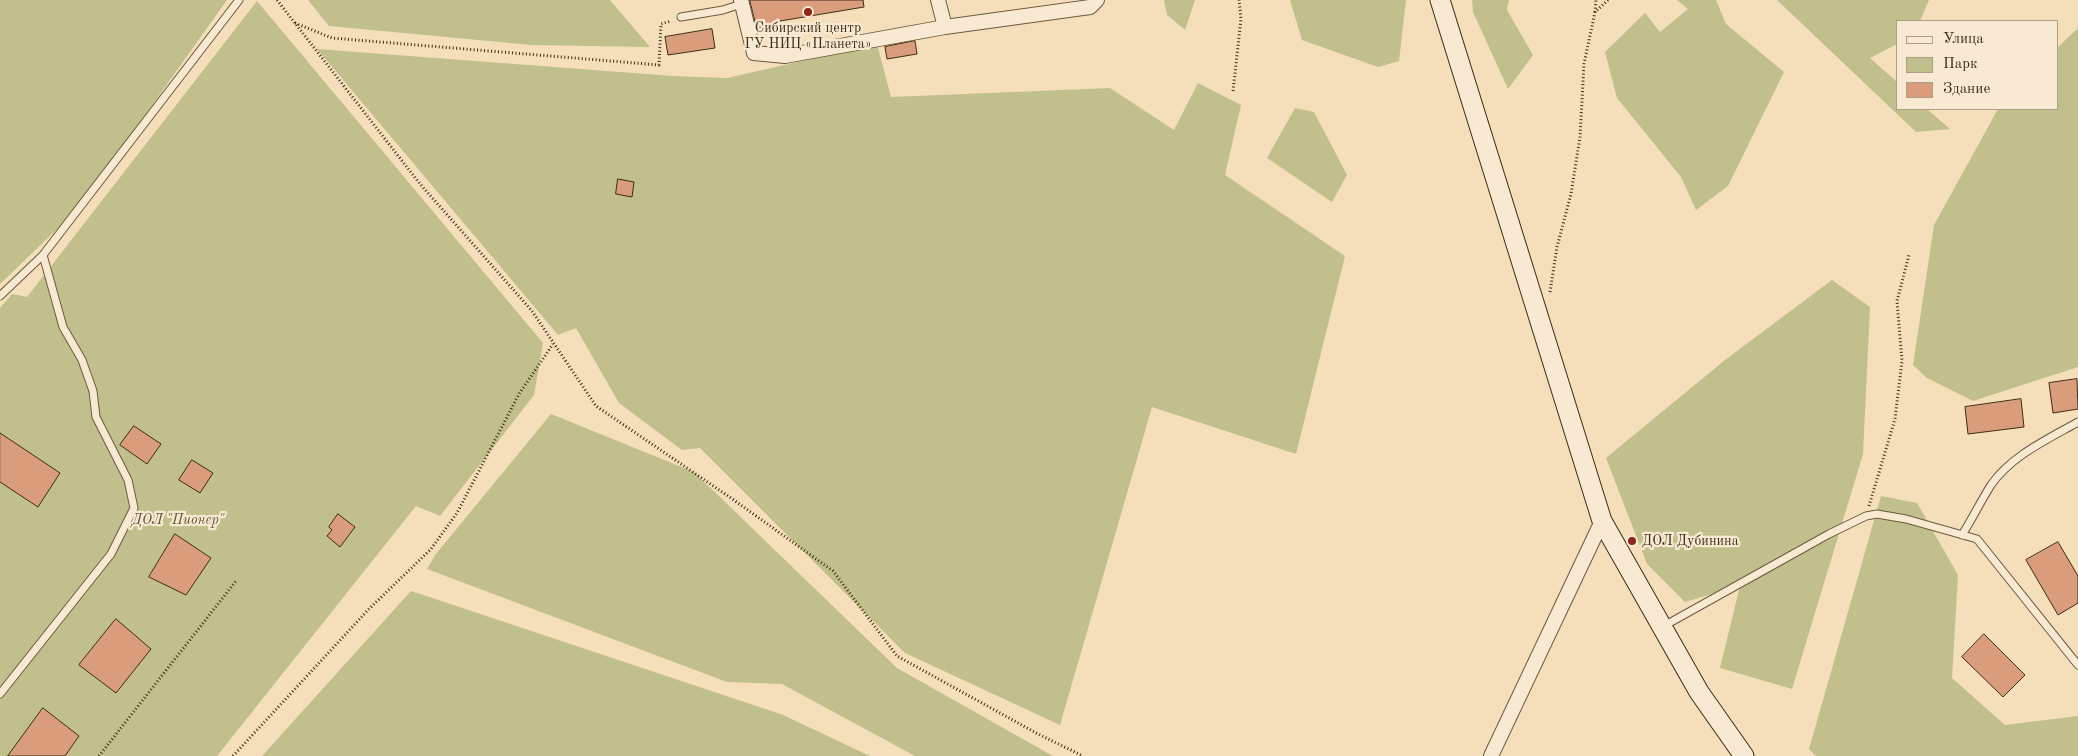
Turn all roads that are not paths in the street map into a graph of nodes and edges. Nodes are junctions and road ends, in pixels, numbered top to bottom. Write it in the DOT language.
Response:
graph roads {
  1 [pos="239,0"];
  2 [pos="938,0"];
  3 [pos="1097,0"];
  4 [pos="1440,0"];
  5 [pos="741,2"];
  6 [pos="681,17"];
  7 [pos="945,28"];
  8 [pos="43,255"];
  9 [pos="0,296"];
  10 [pos="2078,422"];
  11 [pos="1602,521"];
  12 [pos="1962,535"];
  13 [pos="1662,628"];
  14 [pos="2078,665"];
  15 [pos="0,694"];
  16 [pos="1491,756"];
  17 [pos="1744,756"];
  1 -- 8 [label="lane"];
  2 -- 7 [label="street"];
  3 -- 7 [label="street"];
  4 -- 11 [label="street"];
  5 -- 6 [label="lane"];
  5 -- 7 [label="street"];
  8 -- 9 [label="lane"];
  8 -- 15 [label="lane"];
  10 -- 12 [label="lane"];
  11 -- 13 [label="street"];
  11 -- 16 [label="street"];
  12 -- 13 [label="lane"];
  12 -- 14 [label="lane"];
  13 -- 17 [label="street"];
}
